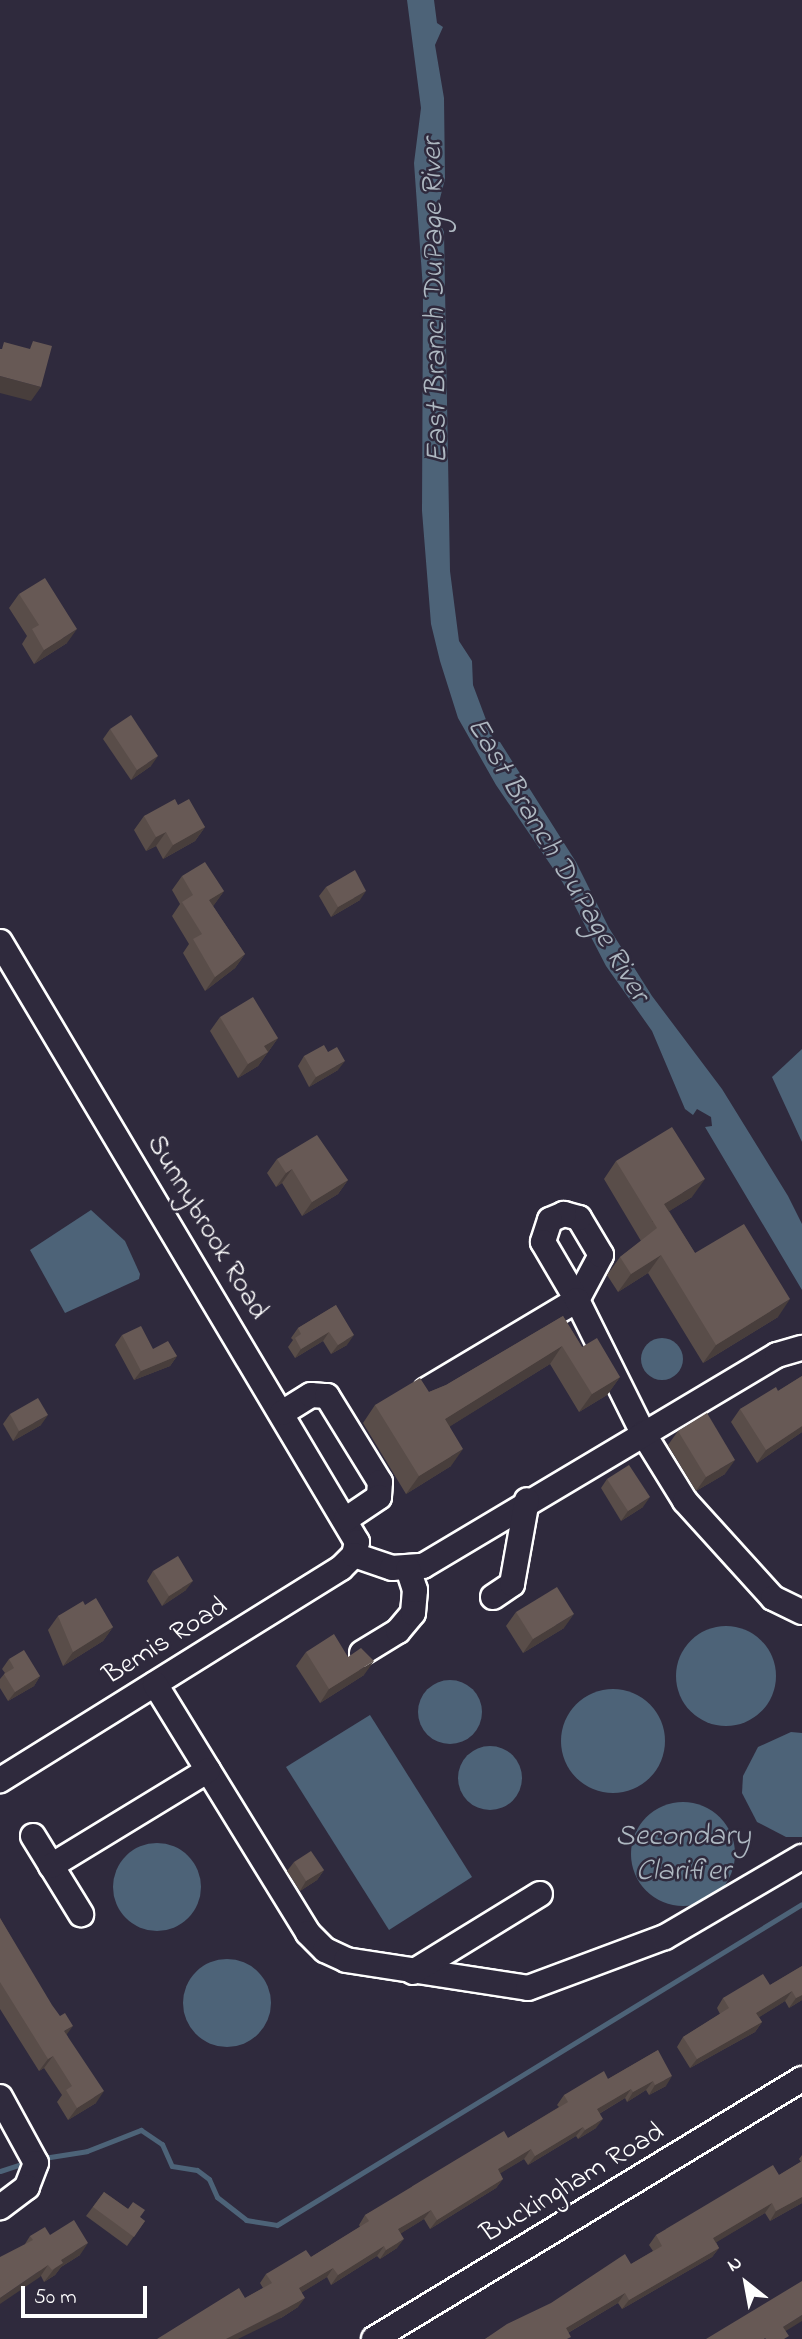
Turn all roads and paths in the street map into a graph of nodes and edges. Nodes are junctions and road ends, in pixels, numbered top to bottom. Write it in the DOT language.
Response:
graph roads {
  1 [pos="0,942"];
  2 [pos="802,1348"];
  3 [pos="426,1390"];
  4 [pos="282,1412"];
  5 [pos="643,1433"];
  6 [pos="527,1500"];
  7 [pos="346,1519"];
  8 [pos="355,1551"];
  9 [pos="408,1569"];
  10 [pos="493,1597"];
  11 [pos="802,1612"];
  12 [pos="362,1653"];
  13 [pos="155,1684"];
  14 [pos="208,1770"];
  15 [pos="0,1780"];
  16 [pos="33,1836"];
  17 [pos="802,1857"];
  18 [pos="51,1867"];
  19 [pos="540,1894"];
  20 [pos="81,1914"];
  21 [pos="413,1972"];
  22 [pos="802,2079"];
  23 [pos="0,2097"];
  24 [pos="0,2207"];
  25 [pos="374,2339"];
  1 -- 4 [label="street, Sunnybrook Road"];
  2 -- 5 [label="street"];
  3 -- 5 [label="street"];
  4 -- 7 [label="street, Sunnybrook Road"];
  4 -- 7 [label="street"];
  5 -- 6 [label="street"];
  5 -- 11 [label="street"];
  6 -- 9 [label="street"];
  6 -- 10 [label="street"];
  7 -- 8 [label="street, Sunnybrook Road"];
  8 -- 9 [label="street"];
  8 -- 13 [label="street, Bemis Road"];
  9 -- 12 [label="street"];
  13 -- 14 [label="street"];
  13 -- 15 [label="street, Bemis Road"];
  14 -- 18 [label="street"];
  14 -- 21 [label="street"];
  16 -- 18 [label="street"];
  17 -- 21 [label="street"];
  18 -- 20 [label="street"];
  19 -- 21 [label="street"];
  22 -- 25 [label="street, Buckingham Road"];
  23 -- 24 [label="street"];
}
